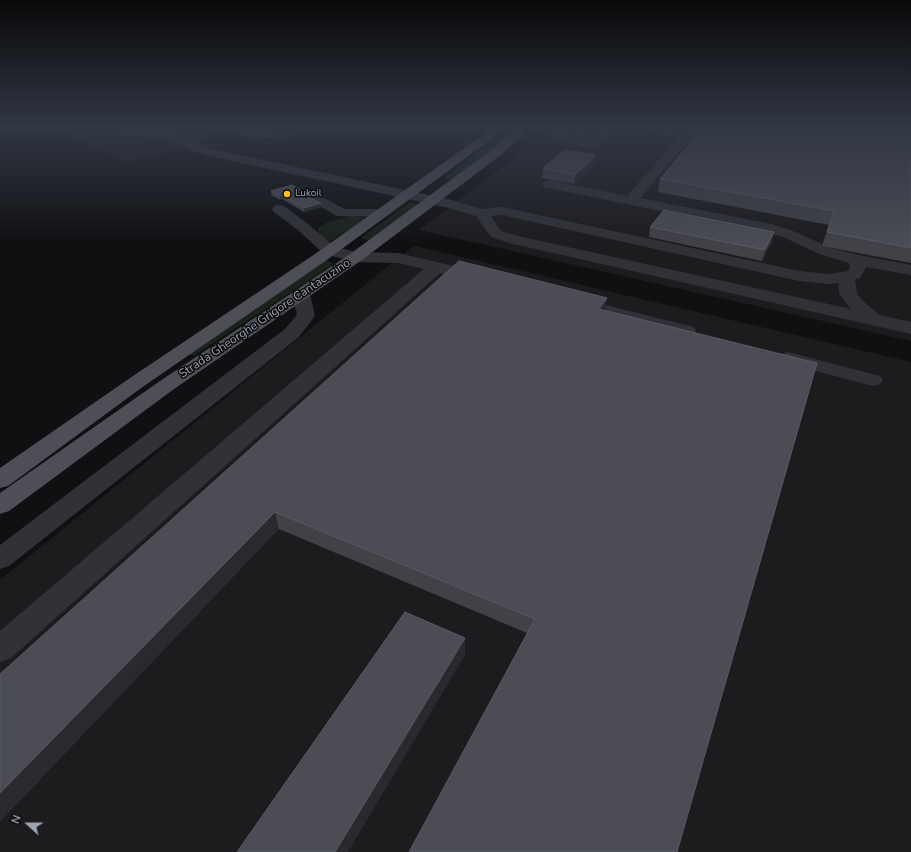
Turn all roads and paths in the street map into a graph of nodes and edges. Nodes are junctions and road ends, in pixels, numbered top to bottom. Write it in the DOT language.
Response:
graph roads {
  1 [pos="279,167"];
  2 [pos="447,167"];
  3 [pos="477,167"];
  4 [pos="659,167"];
  5 [pos="548,184"];
  6 [pos="409,194"];
  7 [pos="316,198"];
  8 [pos="433,199"];
  9 [pos="630,200"];
  10 [pos="278,209"];
  11 [pos="382,213"];
  12 [pos="481,213"];
  13 [pos="330,251"];
  14 [pos="356,257"];
  15 [pos="857,260"];
  16 [pos="437,267"];
  17 [pos="911,270"];
  18 [pos="846,277"];
  19 [pos="496,281"];
  20 [pos="300,294"];
  21 [pos="558,298"];
  22 [pos="873,320"];
  23 [pos="911,328"];
  24 [pos="704,336"];
  25 [pos="773,354"];
  26 [pos="873,380"];
  27 [pos="0,480"];
  28 [pos="0,505"];
  29 [pos="0,559"];
  30 [pos="0,649"];
  1 -- 6 [label="lane"];
  2 -- 6 [label="main road, Strada Gheorghe Grigore Cantacuzino"];
  3 -- 8 [label="main road, Strada Gheorghe Grigore Cantacuzino"];
  4 -- 9 [label="lane"];
  5 -- 9 [label="lane"];
  6 -- 8 [label="lane"];
  6 -- 11 [label="main road, Strada Gheorghe Grigore Cantacuzino"];
  7 -- 11 [label="lane"];
  8 -- 12 [label="lane"];
  8 -- 14 [label="main road, Strada Gheorghe Grigore Cantacuzino"];
  9 -- 15 [label="lane"];
  10 -- 13 [label="lane"];
  11 -- 13 [label="main road, Strada Gheorghe Grigore Cantacuzino"];
  12 -- 18 [label="lane"];
  12 -- 22 [label="lane"];
  13 -- 14 [label="lane"];
  13 -- 27 [label="main road, Strada Gheorghe Grigore Cantacuzino"];
  14 -- 16 [label="lane"];
  14 -- 20 [label="main road, Strada Gheorghe Grigore Cantacuzino"];
  15 -- 17 [label="lane"];
  15 -- 18 [label="lane"];
  16 -- 19 [label="lane"];
  16 -- 30 [label="lane"];
  18 -- 22 [label="lane"];
  20 -- 28 [label="main road, Strada Gheorghe Grigore Cantacuzino"];
  20 -- 29 [label="lane"];
  21 -- 24 [label="lane"];
  22 -- 23 [label="lane"];
  25 -- 26 [label="lane"];
}
